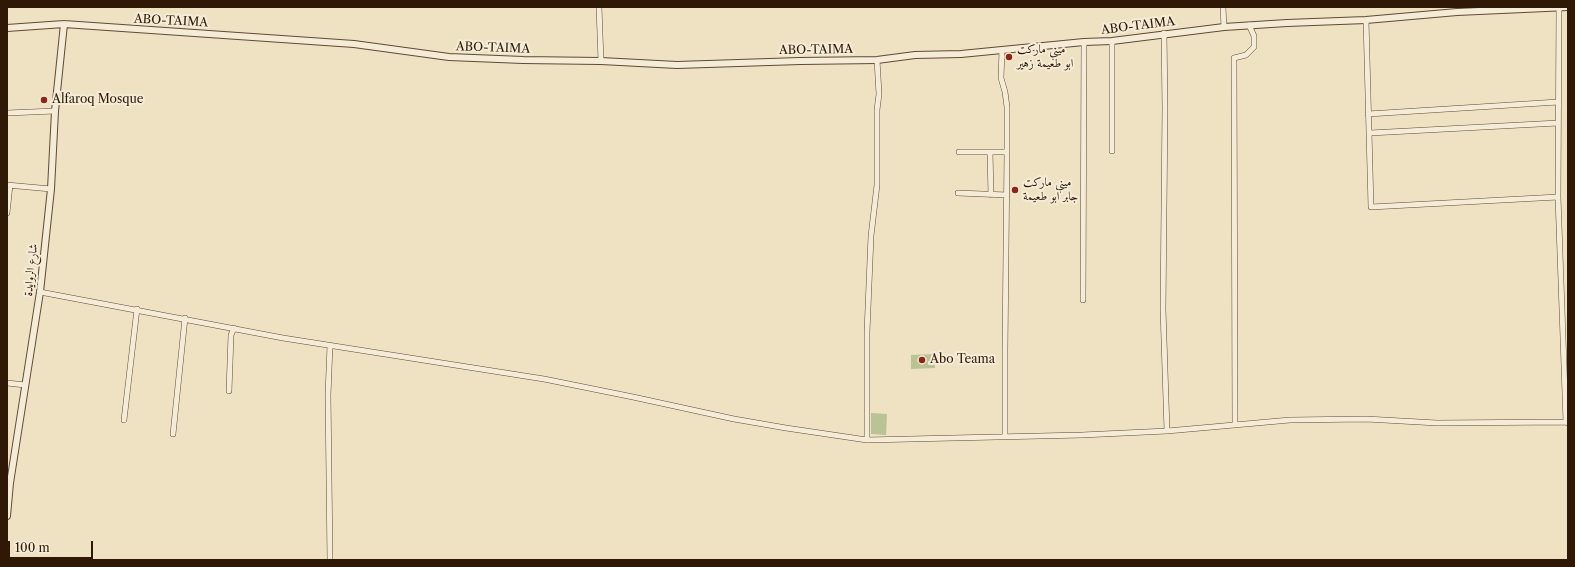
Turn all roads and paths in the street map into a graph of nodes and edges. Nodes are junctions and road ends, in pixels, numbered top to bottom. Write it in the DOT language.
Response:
graph roads {
  1 [pos="599,7"];
  2 [pos="1223,7"];
  3 [pos="1559,7"];
  4 [pos="1568,7"];
  5 [pos="1366,20"];
  6 [pos="64,24"];
  7 [pos="1249,25"];
  8 [pos="1224,27"];
  9 [pos="7,28"];
  10 [pos="1164,33"];
  11 [pos="1112,41"];
  12 [pos="1084,42"];
  13 [pos="1002,50"];
  14 [pos="877,60"];
  15 [pos="601,61"];
  16 [pos="1558,102"];
  17 [pos="55,111"];
  18 [pos="7,113"];
  19 [pos="1368,114"];
  20 [pos="1558,124"];
  21 [pos="1370,133"];
  22 [pos="1112,151"];
  23 [pos="959,152"];
  24 [pos="990,152"];
  25 [pos="1007,152"];
  26 [pos="8,185"];
  27 [pos="51,189"];
  28 [pos="958,193"];
  29 [pos="991,195"];
  30 [pos="1006,195"];
  31 [pos="1558,198"];
  32 [pos="7,213"];
  33 [pos="40,292"];
  34 [pos="1083,300"];
  35 [pos="137,309"];
  36 [pos="185,318"];
  37 [pos="234,328"];
  38 [pos="330,345"];
  39 [pos="7,383"];
  40 [pos="25,384"];
  41 [pos="229,391"];
  42 [pos="124,420"];
  43 [pos="1567,423"];
  44 [pos="1235,424"];
  45 [pos="1167,431"];
  46 [pos="173,434"];
  47 [pos="1005,437"];
  48 [pos="867,440"];
  49 [pos="7,516"];
  50 [pos="330,560"];
  1 -- 15 [label="street"];
  2 -- 8 [label="street"];
  3 -- 4 [label="street, ABO-TAIMA"];
  3 -- 5 [label="street, ABO-TAIMA"];
  3 -- 16 [label="street"];
  5 -- 7 [label="street, ABO-TAIMA"];
  5 -- 19 [label="street"];
  6 -- 9 [label="street, ABO-TAIMA"];
  6 -- 15 [label="street, ABO-TAIMA"];
  6 -- 17 [label="street, شارع الروايدة"];
  7 -- 8 [label="street, ABO-TAIMA"];
  7 -- 44 [label="street"];
  8 -- 10 [label="street, ABO-TAIMA"];
  10 -- 11 [label="street, ABO-TAIMA"];
  10 -- 45 [label="street"];
  11 -- 12 [label="street, ABO-TAIMA"];
  11 -- 22 [label="street"];
  12 -- 13 [label="street, ABO-TAIMA"];
  12 -- 34 [label="street"];
  13 -- 14 [label="street, ABO-TAIMA"];
  13 -- 25 [label="street"];
  14 -- 15 [label="street, ABO-TAIMA"];
  14 -- 48 [label="street"];
  16 -- 19 [label="street"];
  16 -- 20 [label="street"];
  17 -- 18 [label="street"];
  17 -- 27 [label="street, شارع الروايدة"];
  19 -- 21 [label="street"];
  20 -- 21 [label="street"];
  20 -- 31 [label="street"];
  21 -- 31 [label="street"];
  23 -- 24 [label="street"];
  24 -- 25 [label="street"];
  24 -- 29 [label="street"];
  25 -- 30 [label="street"];
  26 -- 27 [label="street"];
  26 -- 32 [label="street"];
  27 -- 33 [label="street, شارع الروايدة"];
  28 -- 29 [label="street"];
  29 -- 30 [label="street"];
  30 -- 47 [label="street"];
  31 -- 43 [label="street"];
  33 -- 35 [label="street"];
  33 -- 40 [label="street, شارع الروايدة"];
  35 -- 36 [label="street"];
  35 -- 42 [label="street"];
  36 -- 37 [label="street"];
  36 -- 46 [label="street"];
  37 -- 38 [label="street"];
  37 -- 41 [label="street"];
  38 -- 48 [label="street"];
  38 -- 50 [label="street"];
  39 -- 40 [label="street"];
  40 -- 49 [label="street, شارع الروايدة"];
  43 -- 44 [label="street"];
  44 -- 45 [label="street"];
  45 -- 47 [label="street"];
  47 -- 48 [label="street"];
}
